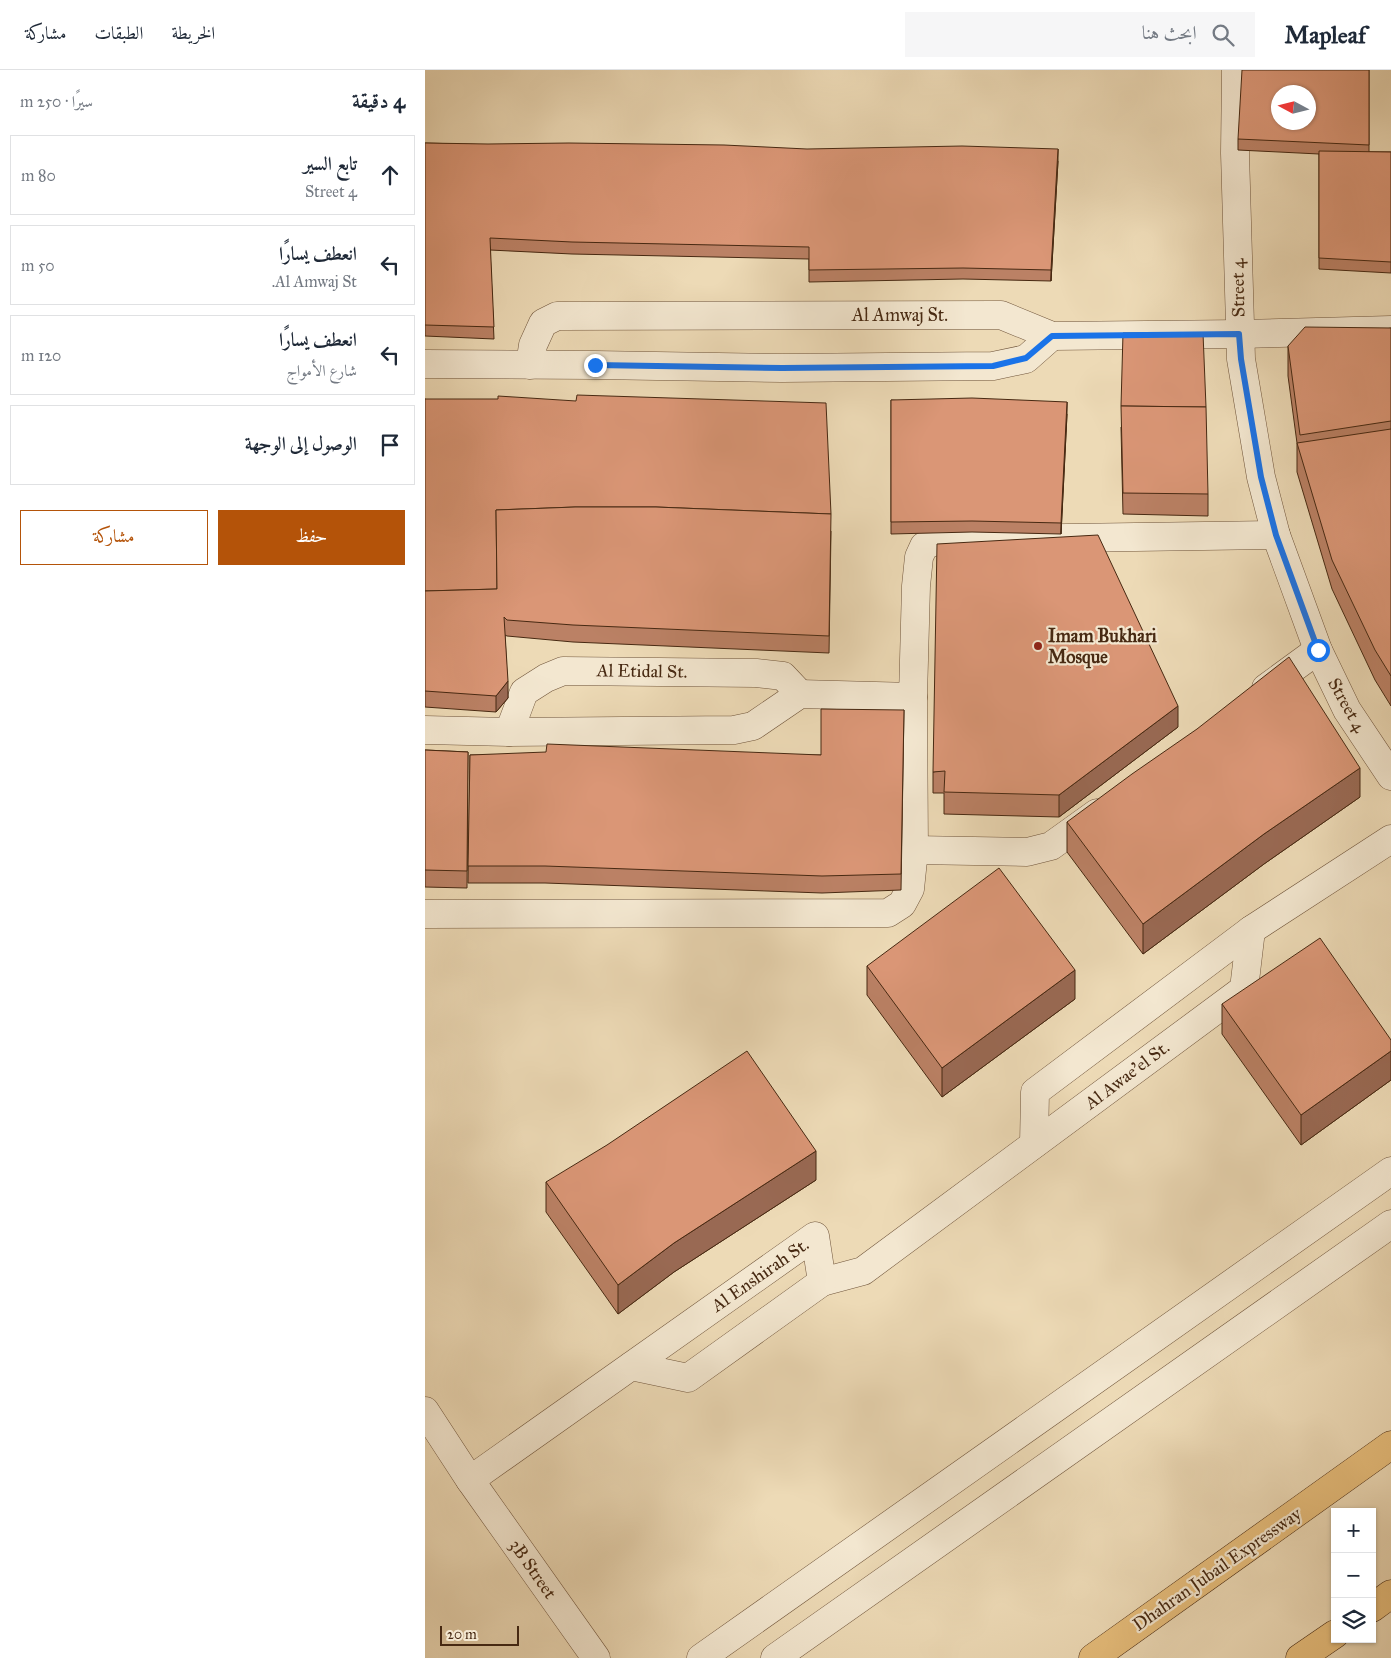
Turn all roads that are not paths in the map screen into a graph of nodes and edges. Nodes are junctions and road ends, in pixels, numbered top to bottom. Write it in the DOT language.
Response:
graph roads {
  1 [pos="1236,70"];
  2 [pos="1391,330"];
  3 [pos="1239,334"];
  4 [pos="1052,336"];
  5 [pos="425,364"];
  6 [pos="530,365"];
  7 [pos="1276,535"];
  8 [pos="1318,650"];
  9 [pos="800,694"];
  10 [pos="913,697"];
  11 [pos="1246,703"];
  12 [pos="425,730"];
  13 [pos="509,732"];
  14 [pos="1391,776"];
  15 [pos="1117,798"];
  16 [pos="1391,838"];
  17 [pos="914,850"];
  18 [pos="425,914"];
  19 [pos="1251,930"];
  20 [pos="1034,1144"];
  21 [pos="1391,1171"];
  22 [pos="1391,1224"];
  23 [pos="822,1282"];
  24 [pos="631,1366"];
  25 [pos="425,1411"];
  26 [pos="1391,1445"];
  27 [pos="470,1480"];
  28 [pos="1391,1594"];
  29 [pos="1376,1605"];
  30 [pos="1331,1637"];
  31 [pos="596,1658"];
  32 [pos="701,1658"];
  33 [pos="775,1658"];
  34 [pos="1093,1658"];
  35 [pos="1300,1658"];
  1 -- 3 [label="street, Street 4"];
  2 -- 3 [label="street, Al Amwaj St."];
  3 -- 4 [label="street, Al Amwaj St."];
  3 -- 7 [label="street, Street 4"];
  4 -- 6 [label="street"];
  4 -- 6 [label="street, Al Amwaj St."];
  5 -- 6 [label="street"];
  7 -- 8 [label="street, Street 4"];
  7 -- 10 [label="street"];
  8 -- 11 [label="street"];
  8 -- 14 [label="street, Street 4"];
  9 -- 10 [label="street"];
  9 -- 13 [label="street"];
  9 -- 13 [label="street, Al Etidal St."];
  10 -- 17 [label="street"];
  12 -- 13 [label="street"];
  15 -- 17 [label="street"];
  16 -- 19 [label="street"];
  17 -- 18 [label="street"];
  19 -- 20 [label="street, Al Awae'el St."];
  19 -- 20 [label="street"];
  20 -- 23 [label="street, Al Awae'el St."];
  21 -- 32 [label="street"];
  22 -- 33 [label="street"];
  23 -- 24 [label="street"];
  23 -- 24 [label="street, Al Enshirah St."];
  24 -- 27 [label="street, Al Enshirah St."];
  25 -- 27 [label="street"];
  26 -- 34 [label="highway, Dhahran Jubail Expressway"];
  27 -- 31 [label="street, 3B Street"];
  28 -- 29 [label="highway"];
  30 -- 35 [label="highway"];
}
